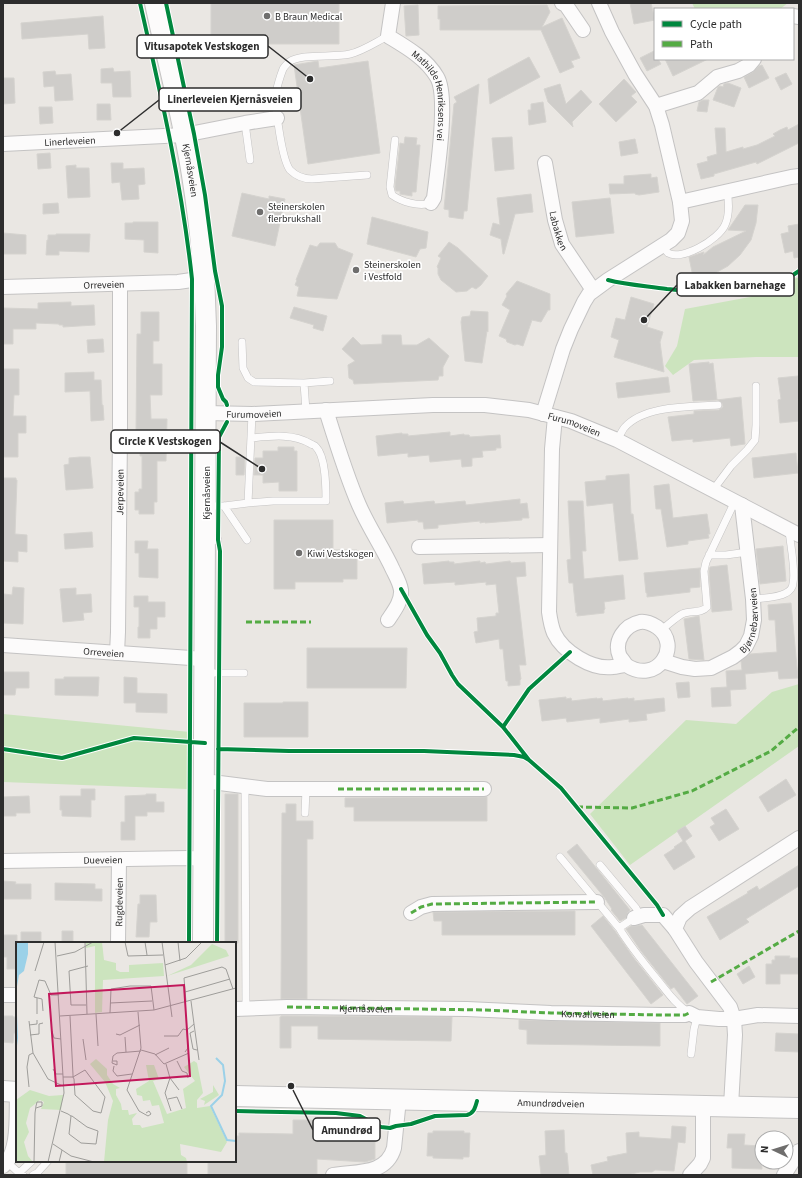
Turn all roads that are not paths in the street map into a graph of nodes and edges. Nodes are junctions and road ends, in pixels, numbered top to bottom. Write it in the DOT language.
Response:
graph roads {
  1 [pos="155,3"];
  2 [pos="393,3"];
  3 [pos="562,3"];
  4 [pos="599,3"];
  5 [pos="583,30"];
  6 [pos="388,36"];
  7 [pos="753,60"];
  8 [pos="656,106"];
  9 [pos="277,118"];
  10 [pos="245,123"];
  11 [pos="184,135"];
  12 [pos="394,140"];
  13 [pos="3,144"];
  14 [pos="250,160"];
  15 [pos="545,163"];
  16 [pos="367,175"];
  17 [pos="799,176"];
  18 [pos="727,192"];
  19 [pos="680,202"];
  20 [pos="431,203"];
  21 [pos="662,246"];
  22 [pos="205,278"];
  23 [pos="120,284"];
  24 [pos="3,288"];
  25 [pos="593,290"];
  26 [pos="242,342"];
  27 [pos="330,381"];
  28 [pos="304,383"];
  29 [pos="756,386"];
  30 [pos="718,404"];
  31 [pos="326,410"];
  32 [pos="306,411"];
  33 [pos="206,413"];
  34 [pos="252,414"];
  35 [pos="549,415"];
  36 [pos="251,438"];
  37 [pos="617,440"];
  38 [pos="713,490"];
  39 [pos="248,502"];
  40 [pos="739,503"];
  41 [pos="215,506"];
  42 [pos="794,532"];
  43 [pos="247,540"];
  44 [pos="550,545"];
  45 [pos="419,547"];
  46 [pos="748,552"];
  47 [pos="709,555"];
  48 [pos="753,599"];
  49 [pos="388,620"];
  50 [pos="661,630"];
  51 [pos="3,645"];
  52 [pos="117,653"];
  53 [pos="663,661"];
  54 [pos="626,664"];
  55 [pos="205,666"];
  56 [pos="244,673"];
  57 [pos="204,781"];
  58 [pos="245,786"];
  59 [pos="306,789"];
  60 [pos="484,789"];
  61 [pos="305,813"];
  62 [pos="799,838"];
  63 [pos="560,857"];
  64 [pos="204,859"];
  65 [pos="119,860"];
  66 [pos="3,861"];
  67 [pos="600,865"];
  68 [pos="597,902"];
  69 [pos="411,912"];
  70 [pos="637,917"];
  71 [pos="619,928"];
  72 [pos="675,929"];
  73 [pos="118,942"];
  74 [pos="203,942"];
  75 [pos="3,995"];
  76 [pos="16,996"];
  77 [pos="241,1009"];
  78 [pos="485,1010"];
  79 [pos="693,1015"];
  80 [pos="799,1016"];
  81 [pos="734,1019"];
  82 [pos="691,1054"];
  83 [pos="3,1092"];
  84 [pos="16,1092"];
  85 [pos="236,1096"];
  86 [pos="398,1099"];
  87 [pos="704,1106"];
  88 [pos="731,1106"];
  89 [pos="799,1108"];
  90 [pos="16,1116"];
  91 [pos="799,1151"];
  92 [pos="32,1162"];
  93 [pos="47,1162"];
  94 [pos="5,1164"];
  95 [pos="21,1174"];
  96 [pos="33,1175"];
  97 [pos="332,1175"];
  98 [pos="690,1175"];
  99 [pos="784,1175"];
  1 -- 11 [label="main road, Kjernåsveien"];
  2 -- 6 [label="street"];
  3 -- 5 [label="street"];
  4 -- 8 [label="street"];
  6 -- 9 [label="lane"];
  6 -- 20 [label="street, Mathilde Henriksens vei"];
  7 -- 8 [label="street"];
  8 -- 19 [label="street"];
  9 -- 10 [label="street, Kjernåsveien"];
  9 -- 16 [label="lane"];
  10 -- 11 [label="street, Kjernåsveien"];
  10 -- 14 [label="lane"];
  11 -- 13 [label="street, Linerleveien"];
  11 -- 22 [label="main road, Kjernåsveien"];
  12 -- 20 [label="lane"];
  15 -- 25 [label="street, Labakken"];
  17 -- 18 [label="street"];
  18 -- 19 [label="street"];
  18 -- 21 [label="lane"];
  19 -- 21 [label="street"];
  21 -- 25 [label="street"];
  22 -- 23 [label="street, Orreveien"];
  22 -- 33 [label="main road, Kjernåsveien"];
  23 -- 24 [label="street, Orreveien"];
  23 -- 52 [label="street, Jerpeveien"];
  25 -- 35 [label="street"];
  26 -- 28 [label="lane"];
  27 -- 28 [label="lane"];
  28 -- 32 [label="lane"];
  29 -- 38 [label="lane"];
  30 -- 37 [label="lane"];
  31 -- 32 [label="street, Furumoveien"];
  31 -- 35 [label="street, Furumoveien"];
  31 -- 49 [label="street"];
  32 -- 34 [label="street, Furumoveien"];
  33 -- 34 [label="street, Furumoveien"];
  33 -- 41 [label="main road, Kjernåsveien"];
  34 -- 36 [label="lane"];
  35 -- 37 [label="street, Furumoveien"];
  35 -- 44 [label="street"];
  36 -- 39 [label="lane"];
  36 -- 39 [label="lane"];
  37 -- 38 [label="street, Furumoveien"];
  38 -- 40 [label="street, Furumoveien"];
  39 -- 41 [label="lane"];
  40 -- 42 [label="street, Furumoveien"];
  40 -- 46 [label="street, Bjørnebærveien"];
  40 -- 47 [label="lane"];
  41 -- 43 [label="lane"];
  41 -- 55 [label="main road, Kjernåsveien"];
  42 -- 48 [label="lane"];
  44 -- 45 [label="street"];
  44 -- 54 [label="street"];
  46 -- 47 [label="lane"];
  46 -- 48 [label="street, Bjørnebærveien"];
  47 -- 50 [label="lane"];
  48 -- 53 [label="street, Bjørnebærveien"];
  50 -- 53 [label="street"];
  50 -- 54 [label="street"];
  51 -- 52 [label="street, Orreveien"];
  52 -- 55 [label="street, Orreveien"];
  53 -- 54 [label="street"];
  55 -- 56 [label="lane"];
  55 -- 57 [label="main road, Kjernåsveien"];
  57 -- 58 [label="street"];
  57 -- 64 [label="main road, Kjernåsveien"];
  58 -- 59 [label="street"];
  58 -- 77 [label="lane, Kjernåsveien"];
  59 -- 60 [label="street"];
  59 -- 61 [label="lane"];
  62 -- 72 [label="street"];
  63 -- 68 [label="lane"];
  64 -- 65 [label="street, Dueveien"];
  64 -- 74 [label="main road, Kjernåsveien"];
  65 -- 66 [label="street, Dueveien"];
  65 -- 73 [label="street, Rugdeveien"];
  67 -- 70 [label="lane"];
  68 -- 69 [label="street"];
  68 -- 71 [label="lane"];
  70 -- 71 [label="lane"];
  70 -- 72 [label="street"];
  71 -- 79 [label="lane"];
  72 -- 81 [label="street"];
  75 -- 76 [label="street"];
  77 -- 78 [label="street, Kjernåsveien"];
  78 -- 79 [label="street, Konvallveien"];
  79 -- 81 [label="street, Konvallveien"];
  79 -- 82 [label="lane"];
  80 -- 81 [label="street, Konvallveien"];
  81 -- 88 [label="street"];
  83 -- 84 [label="main road"];
  85 -- 86 [label="main road, Amundrødveien"];
  86 -- 87 [label="main road, Amundrødveien"];
  86 -- 97 [label="street"];
  87 -- 88 [label="main road, Amundrødveien"];
  87 -- 98 [label="street"];
  88 -- 89 [label="main road, Amundrødveien"];
  90 -- 94 [label="street"];
  91 -- 99 [label="street"];
  92 -- 95 [label="lane"];
  93 -- 96 [label="lane"];
  94 -- 95 [label="lane"];
}
